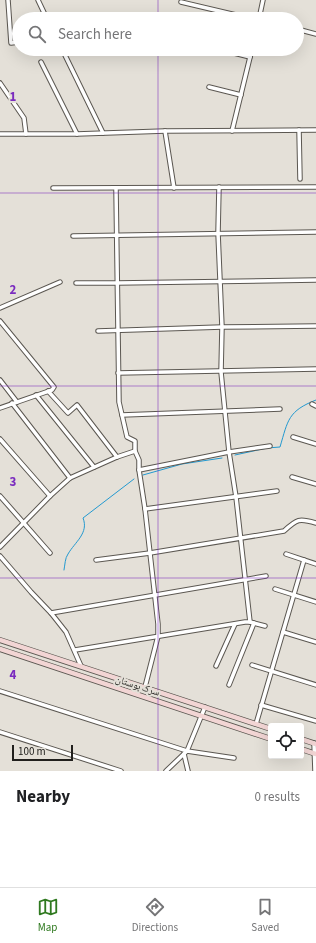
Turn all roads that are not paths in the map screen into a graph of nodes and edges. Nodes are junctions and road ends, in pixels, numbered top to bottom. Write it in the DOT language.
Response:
graph roads {
  1 [pos="8,0"];
  2 [pos="38,0"];
  3 [pos="263,0"];
  4 [pos="181,2"];
  5 [pos="44,12"];
  6 [pos="223,12"];
  7 [pos="260,12"];
  8 [pos="304,31"];
  9 [pos="316,34"];
  10 [pos="12,43"];
  11 [pos="65,56"];
  12 [pos="246,56"];
  13 [pos="250,57"];
  14 [pos="41,62"];
  15 [pos="0,83"];
  16 [pos="209,87"];
  17 [pos="241,95"];
  18 [pos="299,130"];
  19 [pos="316,130"];
  20 [pos="165,131"];
  21 [pos="232,131"];
  22 [pos="103,133"];
  23 [pos="0,134"];
  24 [pos="26,134"];
  25 [pos="77,134"];
  26 [pos="300,179"];
  27 [pos="219,187"];
  28 [pos="316,187"];
  29 [pos="53,188"];
  30 [pos="116,188"];
  31 [pos="174,188"];
  32 [pos="316,232"];
  33 [pos="218,233"];
  34 [pos="73,236"];
  35 [pos="117,236"];
  36 [pos="316,280"];
  37 [pos="220,281"];
  38 [pos="60,282"];
  39 [pos="76,283"];
  40 [pos="117,283"];
  41 [pos="0,308"];
  42 [pos="0,321"];
  43 [pos="316,326"];
  44 [pos="222,327"];
  45 [pos="118,331"];
  46 [pos="98,332"];
  47 [pos="316,369"];
  48 [pos="221,372"];
  49 [pos="118,373"];
  50 [pos="0,380"];
  51 [pos="48,391"];
  52 [pos="36,395"];
  53 [pos="17,402"];
  54 [pos="12,404"];
  55 [pos="0,408"];
  56 [pos="280,409"];
  57 [pos="224,411"];
  58 [pos="122,415"];
  59 [pos="294,437"];
  60 [pos="0,439"];
  61 [pos="316,444"];
  62 [pos="270,446"];
  63 [pos="135,451"];
  64 [pos="228,452"];
  65 [pos="117,457"];
  66 [pos="94,467"];
  67 [pos="139,470"];
  68 [pos="292,477"];
  69 [pos="70,478"];
  70 [pos="316,484"];
  71 [pos="277,491"];
  72 [pos="0,496"];
  73 [pos="50,496"];
  74 [pos="236,497"];
  75 [pos="145,509"];
  76 [pos="316,523"];
  77 [pos="24,524"];
  78 [pos="241,539"];
  79 [pos="0,547"];
  80 [pos="50,553"];
  81 [pos="150,553"];
  82 [pos="286,554"];
  83 [pos="0,556"];
  84 [pos="96,560"];
  85 [pos="304,560"];
  86 [pos="316,564"];
  87 [pos="266,576"];
  88 [pos="246,579"];
  89 [pos="275,589"];
  90 [pos="155,595"];
  91 [pos="294,595"];
  92 [pos="316,602"];
  93 [pos="52,613"];
  94 [pos="252,622"];
  95 [pos="235,624"];
  96 [pos="265,626"];
  97 [pos="283,632"];
  98 [pos="158,636"];
  99 [pos="0,640"];
  100 [pos="316,642"];
  101 [pos="0,649"];
  102 [pos="75,650"];
  103 [pos="252,665"];
  104 [pos="81,666"];
  105 [pos="216,666"];
  106 [pos="271,671"];
  107 [pos="229,685"];
  108 [pos="316,685"];
  109 [pos="145,687"];
  110 [pos="0,691"];
  111 [pos="261,705"];
  112 [pos="205,707"];
  113 [pos="202,716"];
  114 [pos="316,721"];
  115 [pos="256,724"];
  116 [pos="268,728"];
  117 [pos="0,732"];
  118 [pos="268,738"];
  119 [pos="304,740"];
  120 [pos="315,743"];
  121 [pos="304,750"];
  122 [pos="185,753"];
  123 [pos="315,753"];
  124 [pos="234,758"];
  125 [pos="119,771"];
  126 [pos="166,771"];
  127 [pos="188,771"];
  128 [pos="315,771"];
  1 -- 10 [label="street"];
  2 -- 5 [label="street"];
  3 -- 7 [label="street"];
  4 -- 6 [label="street"];
  8 -- 9 [label="street"];
  11 -- 22 [label="street"];
  12 -- 13 [label="street"];
  13 -- 17 [label="street"];
  14 -- 25 [label="street"];
  15 -- 24 [label="street"];
  16 -- 17 [label="street"];
  17 -- 21 [label="street"];
  18 -- 19 [label="street"];
  18 -- 21 [label="street"];
  18 -- 26 [label="street"];
  20 -- 21 [label="street"];
  20 -- 22 [label="street"];
  20 -- 31 [label="street"];
  22 -- 25 [label="street"];
  23 -- 24 [label="street"];
  24 -- 25 [label="street"];
  27 -- 28 [label="street"];
  27 -- 31 [label="street"];
  27 -- 33 [label="street"];
  29 -- 30 [label="street"];
  30 -- 31 [label="street"];
  30 -- 35 [label="street"];
  32 -- 33 [label="street"];
  33 -- 35 [label="street"];
  33 -- 37 [label="street"];
  34 -- 35 [label="street"];
  35 -- 40 [label="street"];
  36 -- 37 [label="street"];
  37 -- 40 [label="street"];
  37 -- 44 [label="street"];
  38 -- 41 [label="street"];
  39 -- 40 [label="street"];
  40 -- 45 [label="street"];
  42 -- 51 [label="street"];
  43 -- 44 [label="street"];
  44 -- 45 [label="street"];
  44 -- 48 [label="street"];
  45 -- 46 [label="street"];
  45 -- 49 [label="street"];
  47 -- 48 [label="street"];
  48 -- 49 [label="street"];
  48 -- 57 [label="street"];
  49 -- 58 [label="street"];
  50 -- 53 [label="street"];
  51 -- 52 [label="street"];
  51 -- 65 [label="street"];
  52 -- 53 [label="street"];
  52 -- 66 [label="street"];
  53 -- 54 [label="street"];
  54 -- 55 [label="street"];
  54 -- 69 [label="street"];
  56 -- 57 [label="street"];
  57 -- 58 [label="street"];
  57 -- 64 [label="street"];
  58 -- 63 [label="street"];
  59 -- 61 [label="street"];
  60 -- 73 [label="street"];
  62 -- 64 [label="street"];
  63 -- 65 [label="street"];
  63 -- 67 [label="street"];
  64 -- 67 [label="street"];
  64 -- 74 [label="street"];
  65 -- 66 [label="street"];
  66 -- 69 [label="street"];
  67 -- 75 [label="street"];
  68 -- 70 [label="street"];
  69 -- 73 [label="street"];
  71 -- 74 [label="street"];
  72 -- 77 [label="street"];
  73 -- 77 [label="street"];
  74 -- 75 [label="street"];
  74 -- 78 [label="street"];
  75 -- 81 [label="street"];
  76 -- 78 [label="street"];
  77 -- 79 [label="street"];
  77 -- 80 [label="street"];
  78 -- 81 [label="street"];
  78 -- 88 [label="street"];
  81 -- 84 [label="street"];
  81 -- 90 [label="street"];
  82 -- 85 [label="street"];
  83 -- 93 [label="street"];
  85 -- 86 [label="street"];
  85 -- 91 [label="street"];
  87 -- 88 [label="street"];
  88 -- 90 [label="street"];
  88 -- 94 [label="street"];
  89 -- 91 [label="street"];
  90 -- 93 [label="street"];
  90 -- 98 [label="street"];
  91 -- 92 [label="street"];
  91 -- 97 [label="street"];
  93 -- 102 [label="street"];
  94 -- 95 [label="street"];
  94 -- 96 [label="street"];
  94 -- 107 [label="street"];
  95 -- 98 [label="street"];
  95 -- 105 [label="street"];
  97 -- 100 [label="street"];
  97 -- 106 [label="street"];
  98 -- 102 [label="street"];
  98 -- 109 [label="street"];
  99 -- 104 [label="street, سرک بوستان"];
  101 -- 113 [label="street, سرک بوستان"];
  102 -- 104 [label="street"];
  103 -- 106 [label="street"];
  104 -- 109 [label="street, سرک بوستان"];
  106 -- 108 [label="street"];
  106 -- 111 [label="street"];
  109 -- 112 [label="street, سرک بوستان"];
  110 -- 122 [label="street"];
  111 -- 114 [label="street"];
  111 -- 115 [label="street"];
  112 -- 113 [label="street"];
  112 -- 115 [label="street, سرک بوستان"];
  113 -- 118 [label="street, سرک بوستان"];
  113 -- 122 [label="street"];
  115 -- 116 [label="street, سرک بوستان"];
  117 -- 125 [label="street"];
  119 -- 120 [label="street"];
  120 -- 123 [label="street"];
  121 -- 123 [label="street"];
  122 -- 124 [label="street"];
  122 -- 126 [label="street"];
  122 -- 127 [label="street"];
  123 -- 128 [label="street"];
}
